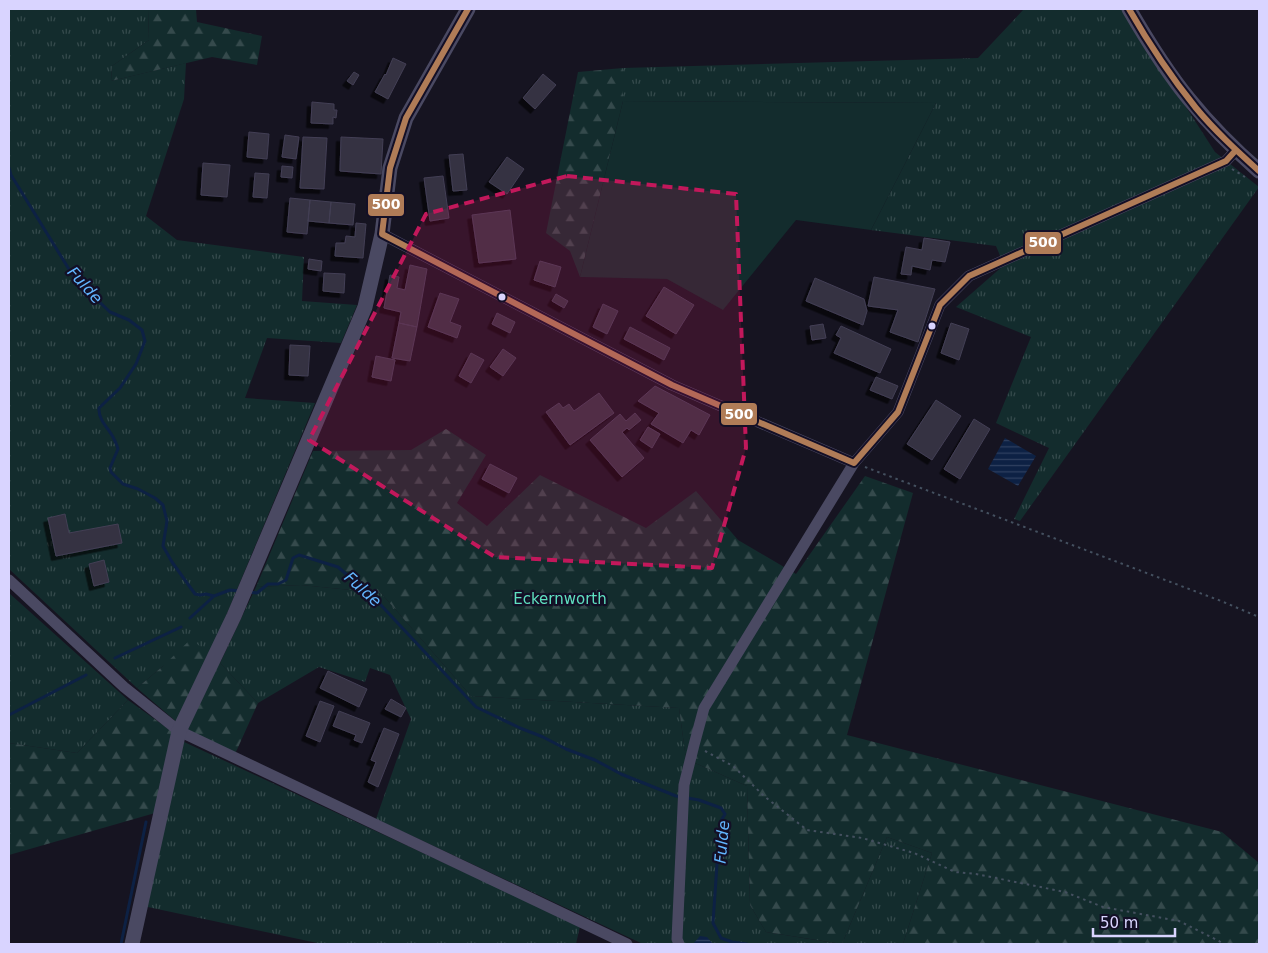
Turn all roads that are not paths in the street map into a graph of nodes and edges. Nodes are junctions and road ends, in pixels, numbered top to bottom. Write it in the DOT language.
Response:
graph roads {
  1 [pos="468,9"];
  2 [pos="1129,9"];
  3 [pos="1236,150"];
  4 [pos="1259,171"];
  5 [pos="382,234"];
  6 [pos="854,463"];
  7 [pos="9,580"];
  8 [pos="179,731"];
  9 [pos="675,943"];
  10 [pos="132,944"];
  11 [pos="627,944"];
  1 -- 5 [label="street"];
  2 -- 3 [label="street"];
  3 -- 4 [label="street"];
  3 -- 6 [label="street"];
  5 -- 6 [label="street"];
  5 -- 8 [label="street"];
  6 -- 9 [label="street"];
  7 -- 8 [label="street"];
  8 -- 10 [label="street"];
  8 -- 11 [label="street"];
}
